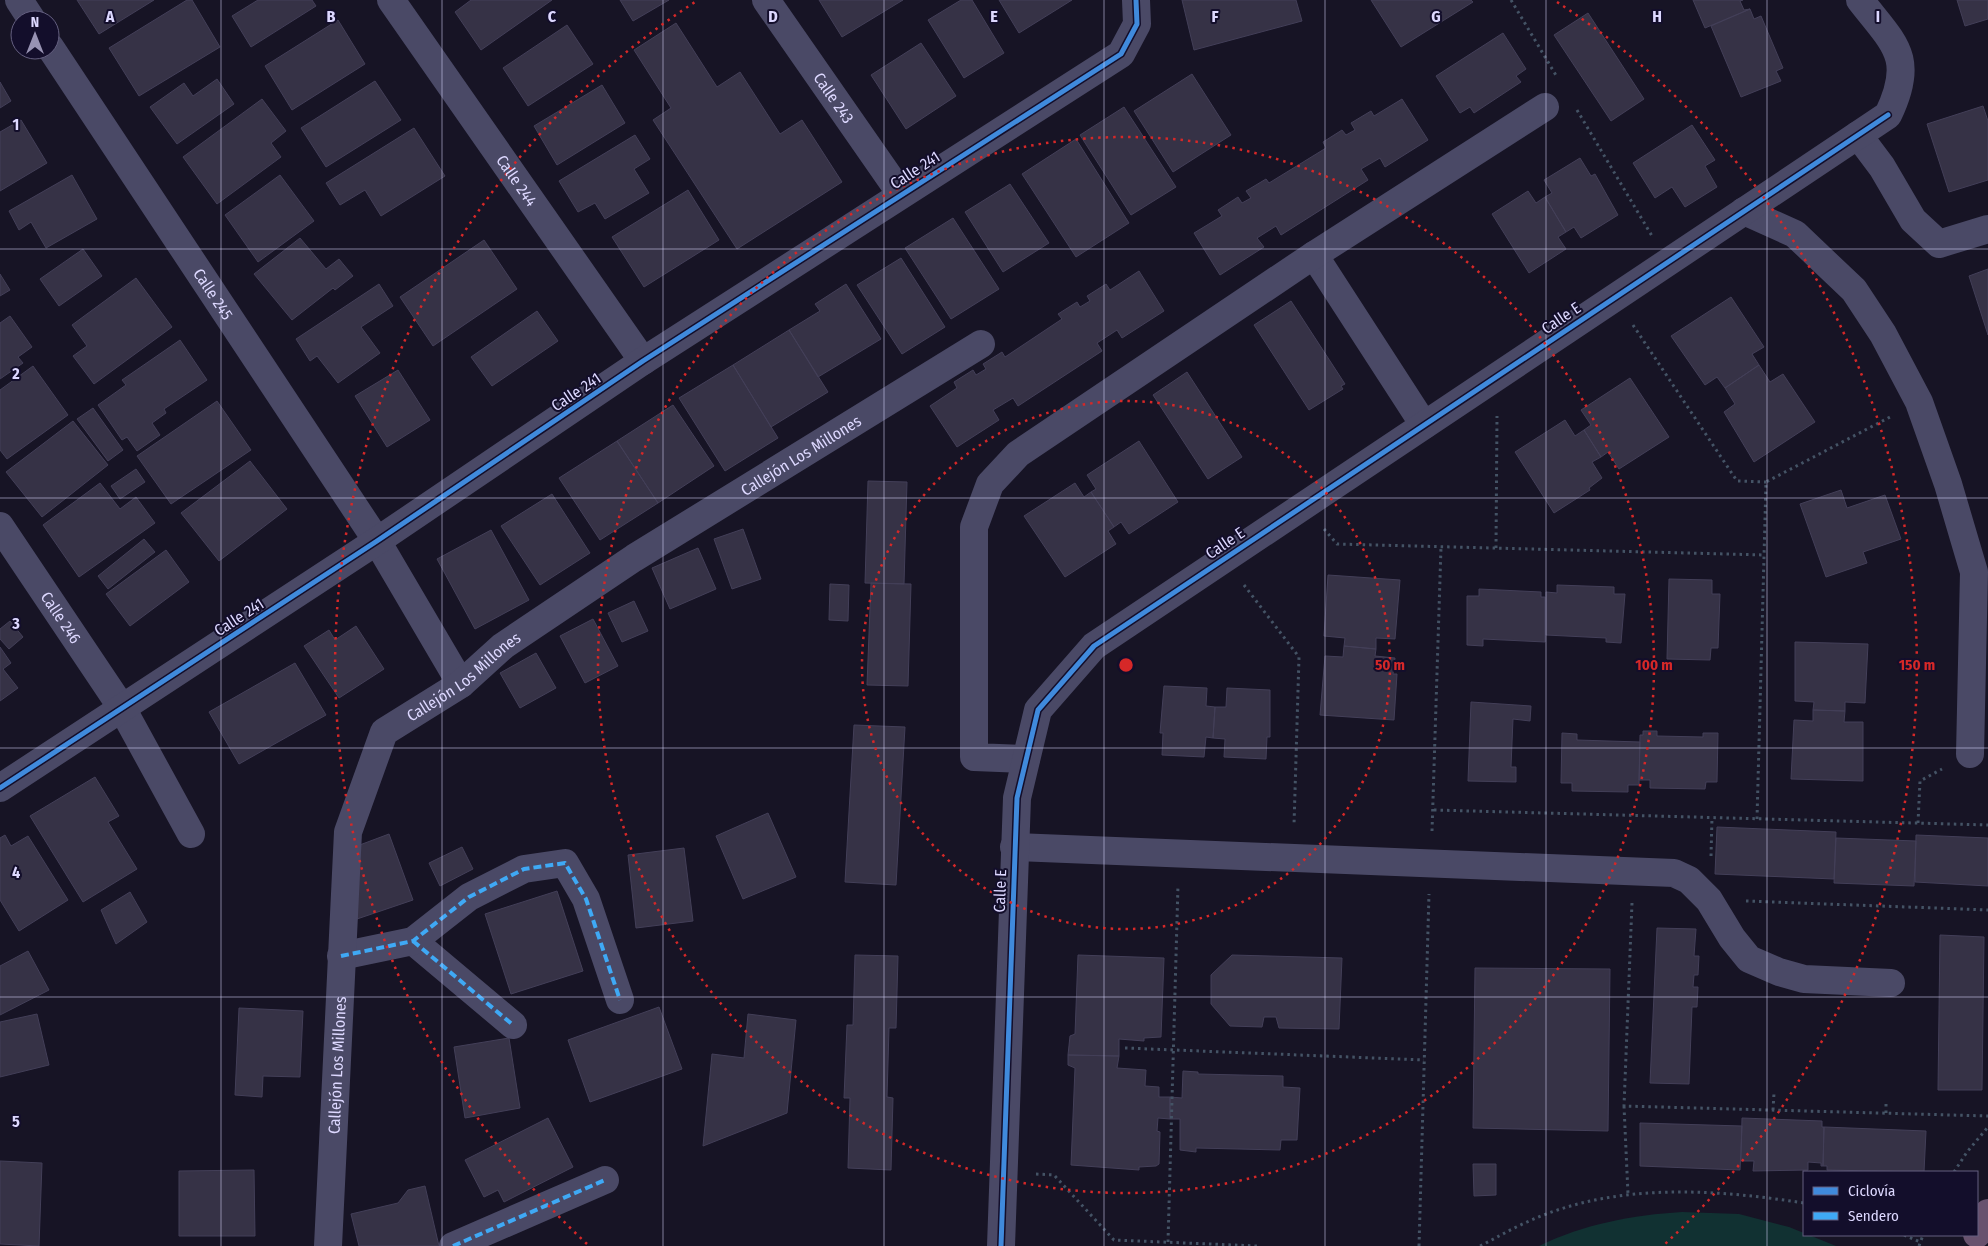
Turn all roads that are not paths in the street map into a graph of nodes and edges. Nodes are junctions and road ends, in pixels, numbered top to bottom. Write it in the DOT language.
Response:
graph roads {
  1 [pos="391,0"];
  2 [pos="766,0"];
  3 [pos="1136,0"];
  4 [pos="1860,0"];
  5 [pos="59,60"];
  6 [pos="1544,107"];
  7 [pos="1858,135"];
  8 [pos="901,194"];
  9 [pos="1744,211"];
  10 [pos="1988,229"];
  11 [pos="1314,255"];
  12 [pos="982,344"];
  13 [pos="643,361"];
  14 [pos="1424,425"];
  15 [pos="0,526"];
  16 [pos="377,541"];
  17 [pos="461,684"];
  18 [pos="122,708"];
  19 [pos="1970,754"];
  20 [pos="1026,759"];
  21 [pos="0,788"];
  22 [pos="191,834"];
  23 [pos="1014,847"];
  24 [pos="413,941"];
  25 [pos="341,956"];
  26 [pos="1891,983"];
  27 [pos="620,1000"];
  28 [pos="513,1025"];
  29 [pos="605,1180"];
  30 [pos="1988,1213"];
  31 [pos="1978,1232"];
  32 [pos="328,1246"];
  33 [pos="453,1246"];
  34 [pos="1001,1246"];
  1 -- 13 [label="street, Calle 244"];
  2 -- 8 [label="street, Calle 243"];
  3 -- 8 [label="street, Calle 241"];
  4 -- 7 [label="street, Calle E"];
  5 -- 16 [label="street, Calle 245"];
  6 -- 11 [label="street"];
  7 -- 9 [label="street, Calle E"];
  7 -- 10 [label="street"];
  8 -- 13 [label="street, Calle 241"];
  9 -- 14 [label="street, Calle E"];
  9 -- 19 [label="street"];
  11 -- 14 [label="street"];
  11 -- 20 [label="street"];
  12 -- 17 [label="street, Callejón Los Millones"];
  13 -- 16 [label="street, Calle 241"];
  14 -- 20 [label="street, Calle E"];
  15 -- 18 [label="street, Calle 246"];
  16 -- 17 [label="street, Calle 245"];
  16 -- 18 [label="street, Calle 241"];
  17 -- 25 [label="street, Callejón Los Millones"];
  18 -- 21 [label="street, Calle 241"];
  18 -- 22 [label="street, Calle 246"];
  20 -- 23 [label="street, Calle E"];
  23 -- 26 [label="street"];
  23 -- 34 [label="street, Calle E"];
  24 -- 25 [label="street"];
  24 -- 27 [label="street"];
  24 -- 28 [label="street"];
  25 -- 32 [label="street, Callejón Los Millones"];
  29 -- 33 [label="street"];
  30 -- 31 [label="highway"];
}
